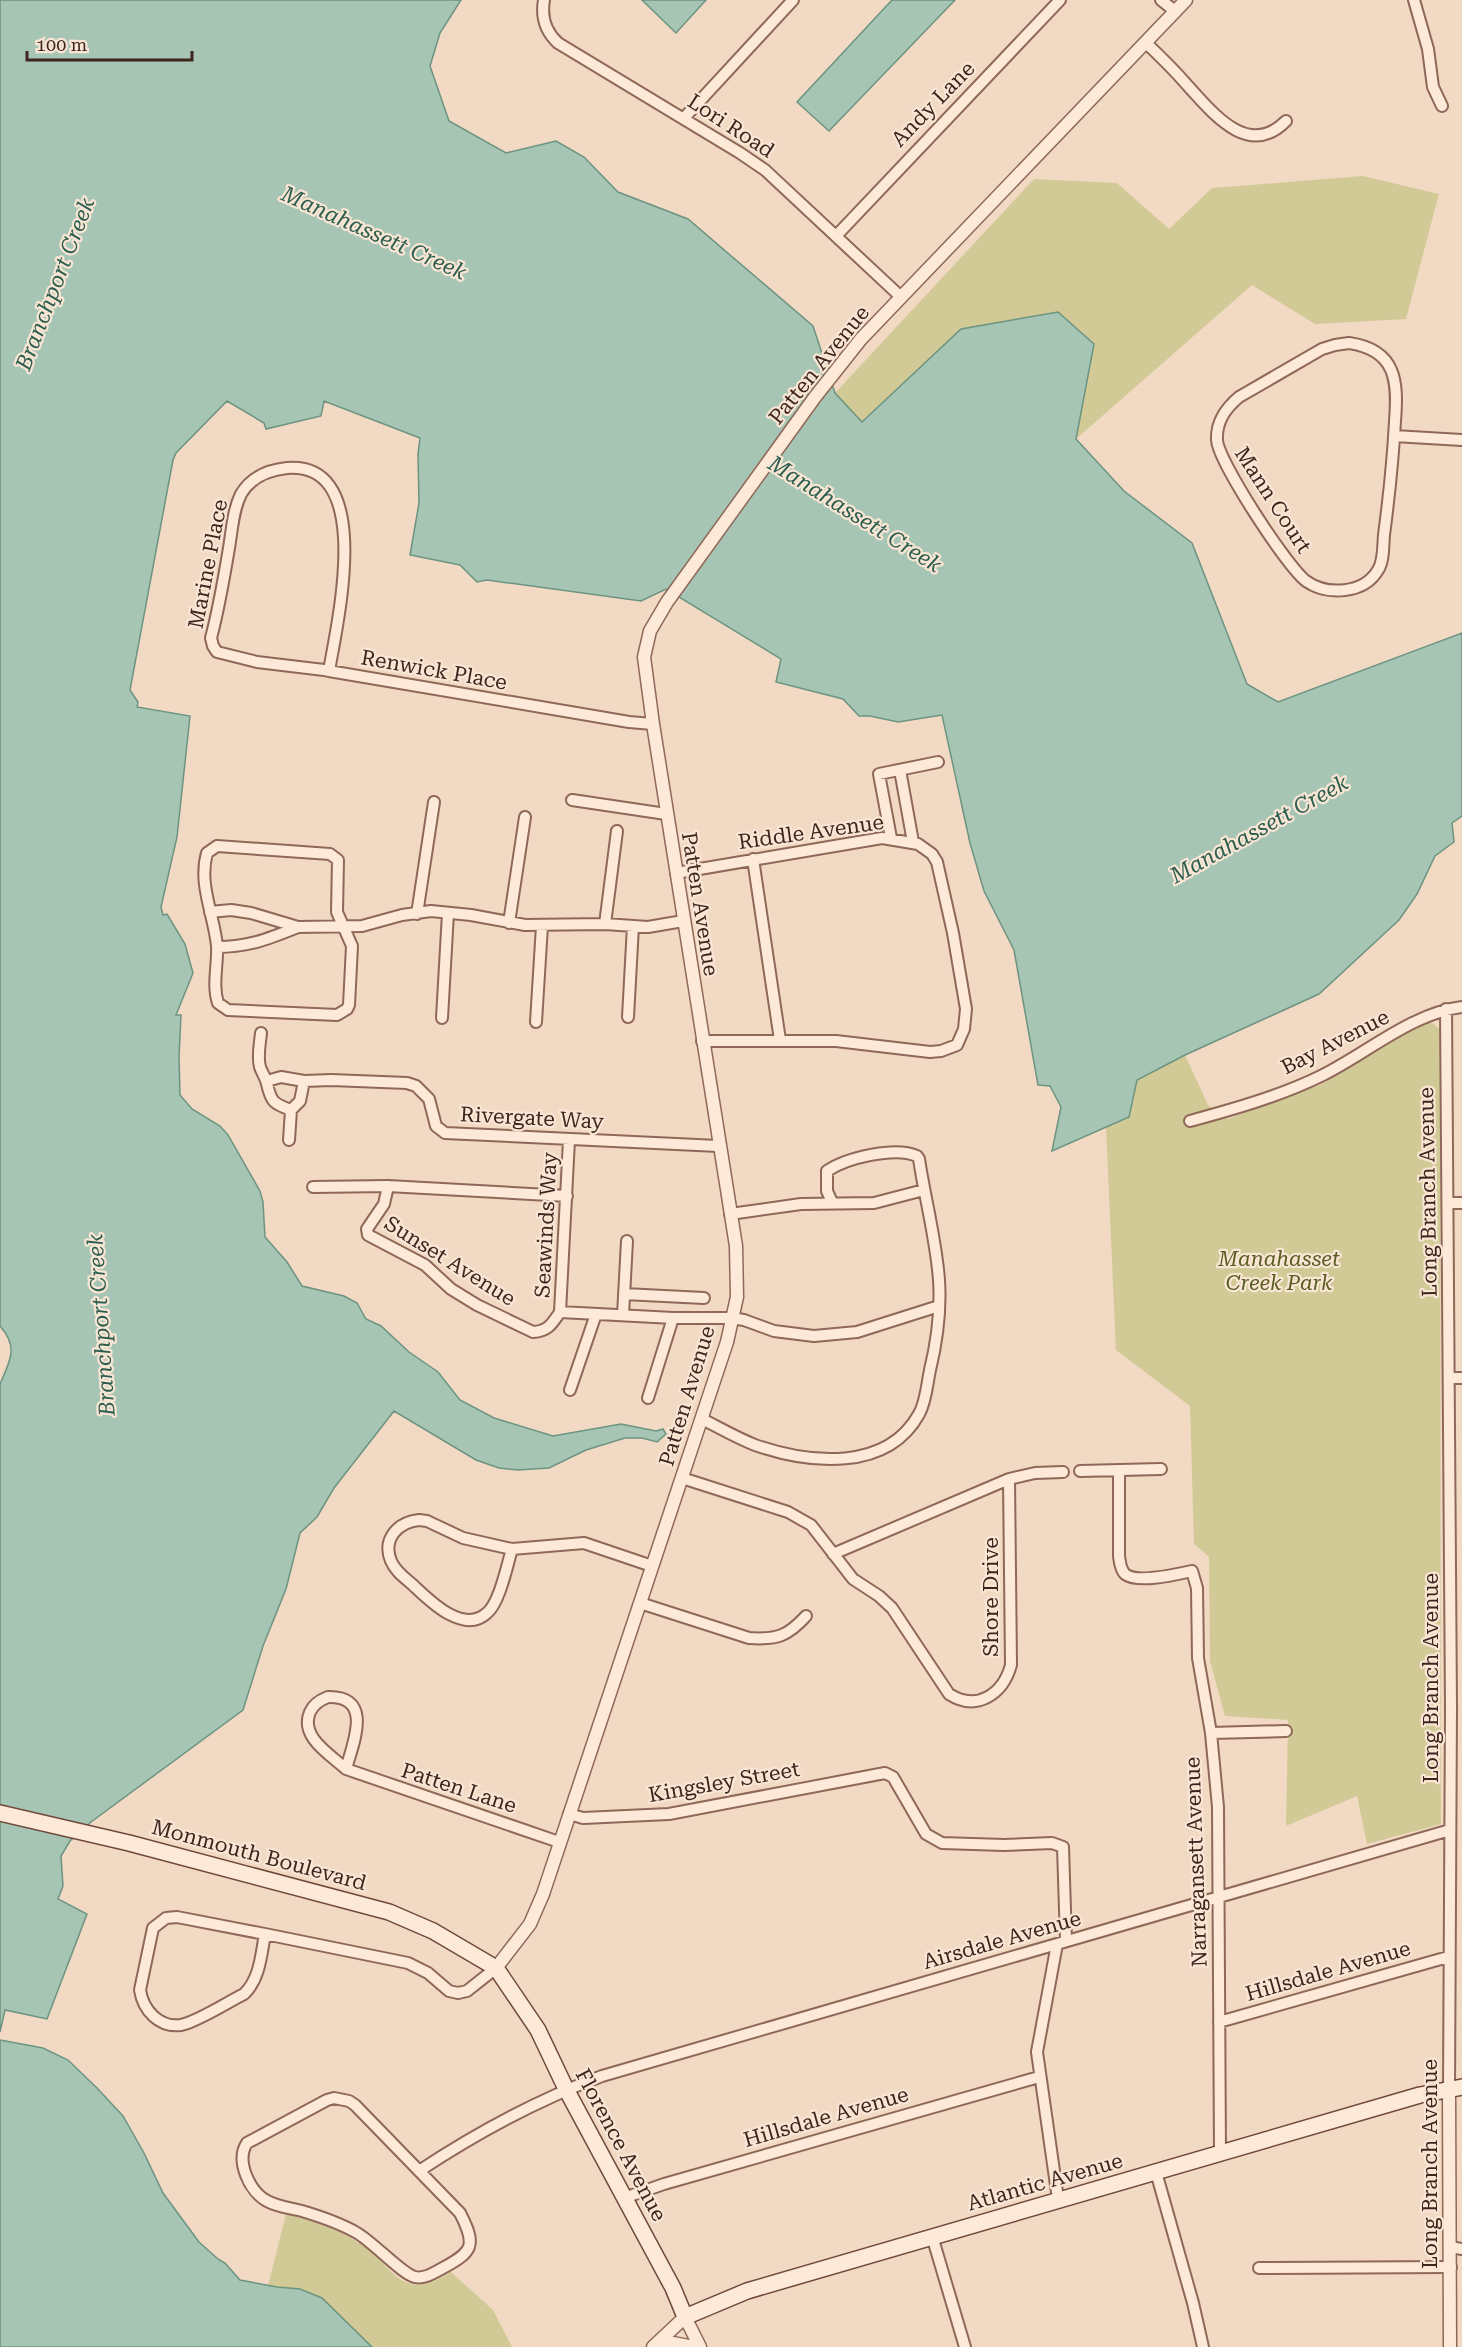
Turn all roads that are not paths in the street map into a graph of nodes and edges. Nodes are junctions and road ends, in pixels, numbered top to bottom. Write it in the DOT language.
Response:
graph roads {
  1 [pos="544,0"];
  2 [pos="793,0"];
  3 [pos="1060,0"];
  4 [pos="1161,0"];
  5 [pos="1186,0"];
  6 [pos="1414,0"];
  7 [pos="1175,11"];
  8 [pos="1146,43"];
  9 [pos="1442,106"];
  10 [pos="684,118"];
  11 [pos="1286,121"];
  12 [pos="836,236"];
  13 [pos="901,297"];
  14 [pos="1394,436"];
  15 [pos="1462,440"];
  16 [pos="213,646"];
  17 [pos="329,672"];
  18 [pos="652,724"];
  19 [pos="938,762"];
  20 [pos="900,770"];
  21 [pos="572,800"];
  22 [pos="434,802"];
  23 [pos="666,814"];
  24 [pos="525,817"];
  25 [pos="617,831"];
  26 [pos="891,838"];
  27 [pos="913,842"];
  28 [pos="753,860"];
  29 [pos="676,873"];
  30 [pos="210,912"];
  31 [pos="448,913"];
  32 [pos="417,914"];
  33 [pos="683,921"];
  34 [pos="508,923"];
  35 [pos="605,924"];
  36 [pos="343,926"];
  37 [pos="542,926"];
  38 [pos="633,926"];
  39 [pos="298,927"];
  40 [pos="217,946"];
  41 [pos="1462,1007"];
  42 [pos="1446,1009"];
  43 [pos="628,1017"];
  44 [pos="442,1018"];
  45 [pos="536,1022"];
  46 [pos="261,1033"];
  47 [pos="780,1040"];
  48 [pos="702,1041"];
  49 [pos="304,1081"];
  50 [pos="267,1082"];
  51 [pos="291,1110"];
  52 [pos="1190,1121"];
  53 [pos="289,1140"];
  54 [pos="569,1140"];
  55 [pos="718,1146"];
  56 [pos="388,1186"];
  57 [pos="313,1187"];
  58 [pos="924,1190"];
  59 [pos="567,1196"];
  60 [pos="832,1202"];
  61 [pos="1449,1203"];
  62 [pos="1462,1203"];
  63 [pos="730,1214"];
  64 [pos="627,1241"];
  65 [pos="624,1294"];
  66 [pos="704,1298"];
  67 [pos="939,1306"];
  68 [pos="561,1312"];
  69 [pos="596,1314"];
  70 [pos="623,1316"];
  71 [pos="673,1318"];
  72 [pos="731,1318"];
  73 [pos="1449,1378"];
  74 [pos="1462,1378"];
  75 [pos="570,1390"];
  76 [pos="648,1398"];
  77 [pos="702,1419"];
  78 [pos="1161,1469"];
  79 [pos="1119,1470"];
  80 [pos="1080,1471"];
  81 [pos="1063,1472"];
  82 [pos="682,1478"];
  83 [pos="1009,1479"];
  84 [pos="1450,1537"];
  85 [pos="1462,1537"];
  86 [pos="512,1549"];
  87 [pos="833,1554"];
  88 [pos="652,1566"];
  89 [pos="640,1603"];
  90 [pos="806,1616"];
  91 [pos="1456,1708"];
  92 [pos="1286,1731"];
  93 [pos="1211,1733"];
  94 [pos="346,1769"];
  95 [pos="0,1813"];
  96 [pos="569,1814"];
  97 [pos="1449,1830"];
  98 [pos="559,1842"];
  99 [pos="1218,1897"];
  100 [pos="266,1934"];
  101 [pos="1062,1943"];
  102 [pos="1448,1957"];
  103 [pos="496,1968"];
  104 [pos="1219,2022"];
  105 [pos="1039,2077"];
  106 [pos="1456,2088"];
  107 [pos="566,2089"];
  108 [pos="1220,2153"];
  109 [pos="419,2171"];
  110 [pos="1156,2172"];
  111 [pos="624,2198"];
  112 [pos="1058,2199"];
  113 [pos="932,2236"];
  114 [pos="1456,2248"];
  115 [pos="1451,2267"];
  116 [pos="1259,2268"];
  117 [pos="685,2317"];
  118 [pos="654,2346"];
  119 [pos="694,2347"];
  120 [pos="700,2347"];
  121 [pos="965,2347"];
  122 [pos="1203,2347"];
  123 [pos="1450,2347"];
  1 -- 10 [label="street, Lori Road"];
  2 -- 10 [label="street"];
  3 -- 12 [label="street, Andy Lane"];
  4 -- 7 [label="street"];
  5 -- 7 [label="street, Patten Avenue"];
  6 -- 9 [label="street"];
  7 -- 8 [label="street, Patten Avenue"];
  8 -- 11 [label="street"];
  8 -- 13 [label="street, Patten Avenue"];
  10 -- 12 [label="street, Lori Road"];
  12 -- 13 [label="street, Lori Road"];
  13 -- 18 [label="street, Patten Avenue"];
  14 -- 14 [label="street, Mann Court"];
  14 -- 15 [label="street"];
  16 -- 17 [label="street, Renwick Place"];
  16 -- 17 [label="street, Marine Place"];
  17 -- 18 [label="street, Renwick Place"];
  18 -- 23 [label="street, Patten Avenue"];
  19 -- 20 [label="street"];
  20 -- 26 [label="street"];
  20 -- 27 [label="street, Riddle Avenue"];
  21 -- 23 [label="street"];
  22 -- 32 [label="street"];
  23 -- 29 [label="street, Patten Avenue"];
  24 -- 34 [label="street"];
  25 -- 35 [label="street"];
  26 -- 27 [label="street, Riddle Avenue"];
  26 -- 28 [label="street, Riddle Avenue"];
  27 -- 47 [label="street"];
  28 -- 29 [label="street, Riddle Avenue"];
  28 -- 47 [label="street"];
  29 -- 33 [label="street, Patten Avenue"];
  30 -- 36 [label="street"];
  30 -- 39 [label="street"];
  30 -- 40 [label="street"];
  31 -- 32 [label="street"];
  31 -- 34 [label="street"];
  31 -- 44 [label="street"];
  32 -- 36 [label="street"];
  33 -- 38 [label="street"];
  33 -- 48 [label="street, Patten Avenue"];
  34 -- 37 [label="street"];
  35 -- 37 [label="street"];
  35 -- 38 [label="street"];
  36 -- 39 [label="street"];
  36 -- 40 [label="street"];
  37 -- 45 [label="street"];
  38 -- 43 [label="street"];
  39 -- 40 [label="street"];
  41 -- 42 [label="street, Bay Avenue"];
  42 -- 52 [label="street, Bay Avenue"];
  42 -- 61 [label="street, Long Branch Avenue"];
  46 -- 50 [label="street"];
  47 -- 48 [label="street"];
  48 -- 55 [label="street, Patten Avenue"];
  49 -- 50 [label="street, Rivergate Way"];
  49 -- 51 [label="street"];
  49 -- 54 [label="street, Rivergate Way"];
  50 -- 51 [label="street"];
  51 -- 53 [label="street"];
  54 -- 55 [label="street, Rivergate Way"];
  54 -- 59 [label="street, Seawinds Way"];
  55 -- 63 [label="street, Patten Avenue"];
  56 -- 57 [label="street"];
  56 -- 59 [label="street, Sunset Avenue"];
  56 -- 68 [label="street, Sunset Avenue"];
  58 -- 60 [label="street"];
  58 -- 60 [label="street"];
  58 -- 67 [label="street"];
  59 -- 68 [label="street, Seawinds Way"];
  60 -- 63 [label="street"];
  61 -- 62 [label="street"];
  61 -- 73 [label="street, Long Branch Avenue"];
  63 -- 72 [label="street, Patten Avenue"];
  64 -- 65 [label="street"];
  65 -- 66 [label="street"];
  65 -- 70 [label="street"];
  67 -- 72 [label="street"];
  67 -- 77 [label="street"];
  68 -- 69 [label="street"];
  69 -- 70 [label="street"];
  69 -- 75 [label="street"];
  70 -- 71 [label="street"];
  71 -- 72 [label="street"];
  71 -- 76 [label="street"];
  72 -- 77 [label="street, Patten Avenue"];
  73 -- 74 [label="street"];
  73 -- 84 [label="street, Long Branch Avenue"];
  77 -- 82 [label="street, Patten Avenue"];
  78 -- 79 [label="street"];
  79 -- 80 [label="street"];
  79 -- 93 [label="street, Narragansett Avenue"];
  81 -- 83 [label="street"];
  82 -- 87 [label="street, Shore Drive"];
  82 -- 88 [label="street, Patten Avenue"];
  83 -- 87 [label="street"];
  83 -- 87 [label="street, Shore Drive"];
  84 -- 85 [label="street"];
  84 -- 91 [label="street, Long Branch Avenue"];
  86 -- 86 [label="street"];
  86 -- 88 [label="street"];
  88 -- 89 [label="street, Patten Avenue"];
  89 -- 90 [label="street"];
  89 -- 96 [label="street, Patten Avenue"];
  91 -- 97 [label="street, Long Branch Avenue"];
  92 -- 93 [label="street"];
  93 -- 99 [label="street, Narragansett Avenue"];
  94 -- 94 [label="street, Patten Lane"];
  94 -- 98 [label="street, Patten Lane"];
  95 -- 103 [label="main road, Monmouth Boulevard"];
  96 -- 98 [label="street, Patten Avenue"];
  96 -- 101 [label="street, Kingsley Street"];
  97 -- 99 [label="street, Airsdale Avenue"];
  97 -- 102 [label="street, Long Branch Avenue"];
  98 -- 103 [label="street, Patten Avenue"];
  99 -- 101 [label="street, Airsdale Avenue"];
  99 -- 104 [label="street, Narragansett Avenue"];
  100 -- 100 [label="street"];
  100 -- 103 [label="street"];
  101 -- 105 [label="street"];
  101 -- 107 [label="street, Airsdale Avenue"];
  102 -- 104 [label="street, Hillsdale Avenue"];
  102 -- 106 [label="street, Long Branch Avenue"];
  103 -- 107 [label="main road, Florence Avenue"];
  104 -- 108 [label="street, Narragansett Avenue"];
  105 -- 111 [label="street, Hillsdale Avenue"];
  105 -- 112 [label="street"];
  106 -- 108 [label="main road, Atlantic Avenue"];
  106 -- 114 [label="street, Long Branch Avenue"];
  107 -- 109 [label="street, Airsdale Avenue"];
  107 -- 111 [label="main road, Florence Avenue"];
  108 -- 110 [label="main road, Atlantic Avenue"];
  109 -- 109 [label="street"];
  110 -- 112 [label="main road, Atlantic Avenue"];
  110 -- 122 [label="street"];
  111 -- 117 [label="main road, Florence Avenue"];
  112 -- 113 [label="main road, Atlantic Avenue"];
  113 -- 117 [label="main road, Atlantic Avenue"];
  113 -- 121 [label="street"];
  114 -- 115 [label="street, Long Branch Avenue"];
  115 -- 116 [label="street"];
  115 -- 123 [label="street, Long Branch Avenue"];
  117 -- 118 [label="street, Atlantic Avenue"];
  117 -- 120 [label="street, Florence Avenue"];
  118 -- 119 [label="street"];
}
